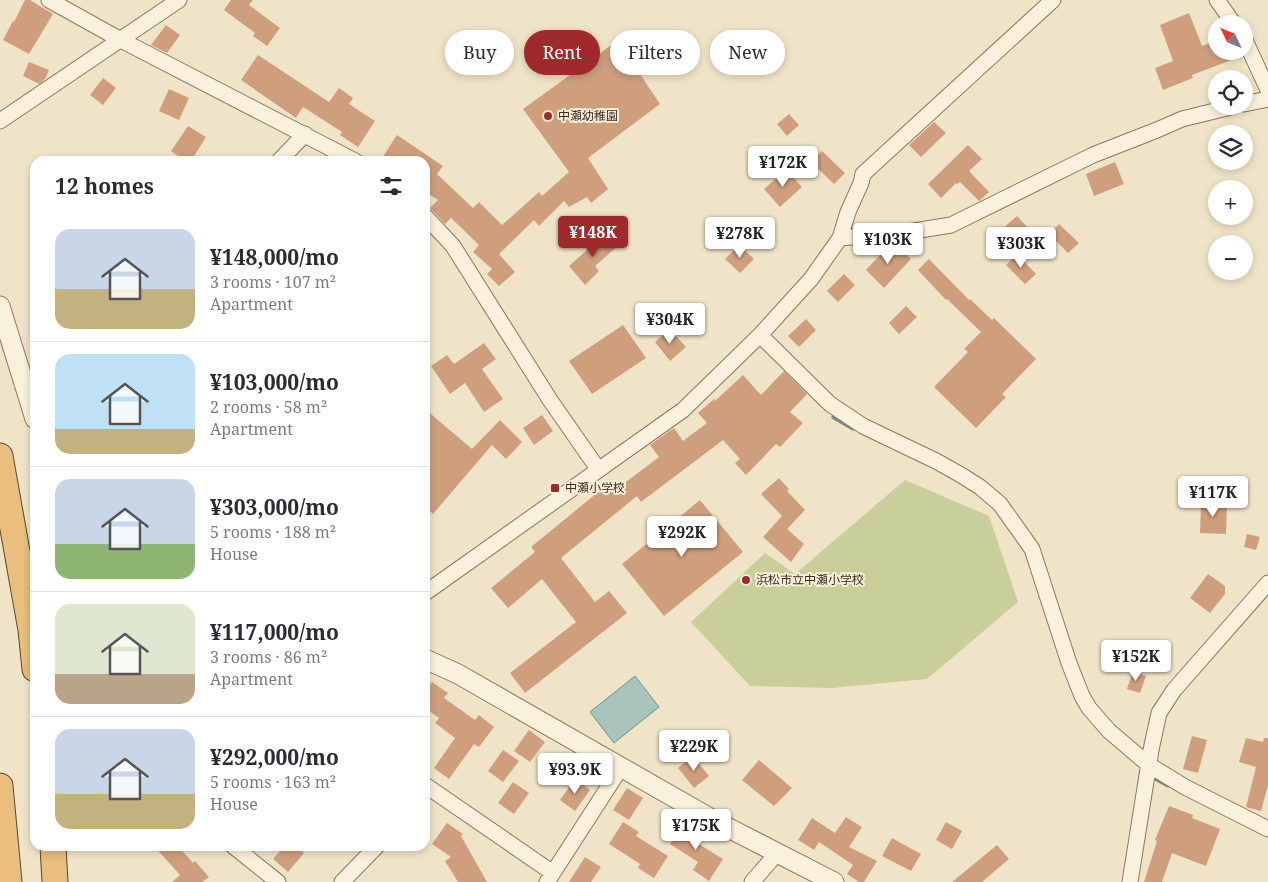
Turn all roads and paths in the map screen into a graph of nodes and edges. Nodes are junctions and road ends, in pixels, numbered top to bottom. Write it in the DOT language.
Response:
graph roads {
  1 [pos="49,0"];
  2 [pos="179,0"];
  3 [pos="1053,0"];
  4 [pos="1217,0"];
  5 [pos="1228,15"];
  6 [pos="121,40"];
  7 [pos="1253,58"];
  8 [pos="1268,90"];
  9 [pos="1268,99"];
  10 [pos="1253,102"];
  11 [pos="1208,113"];
  12 [pos="0,121"];
  13 [pos="305,134"];
  14 [pos="284,156"];
  15 [pos="347,156"];
  16 [pos="430,221"];
  17 [pos="840,238"];
  18 [pos="0,306"];
  19 [pos="760,335"];
  20 [pos="30,403"];
  21 [pos="0,456"];
  22 [pos="598,469"];
  23 [pos="1268,583"];
  24 [pos="430,589"];
  25 [pos="30,624"];
  26 [pos="430,661"];
  27 [pos="1149,765"];
  28 [pos="622,766"];
  29 [pos="0,786"];
  30 [pos="430,792"];
  31 [pos="1268,828"];
  32 [pos="53,851"];
  33 [pos="240,851"];
  34 [pos="372,851"];
  35 [pos="778,852"];
  36 [pos="550,877"];
  37 [pos="9,882"];
  38 [pos="55,882"];
  39 [pos="278,882"];
  40 [pos="342,882"];
  41 [pos="752,882"];
  42 [pos="834,882"];
  43 [pos="1130,882"];
  1 -- 6 [label="street"];
  2 -- 6 [label="street"];
  3 -- 17 [label="street"];
  4 -- 5 [label="street"];
  6 -- 12 [label="street"];
  6 -- 13 [label="street"];
  7 -- 8 [label="street"];
  9 -- 10 [label="street"];
  11 -- 17 [label="street"];
  13 -- 14 [label="street"];
  13 -- 15 [label="street"];
  16 -- 22 [label="street"];
  17 -- 19 [label="street"];
  18 -- 20 [label="street"];
  19 -- 22 [label="street"];
  19 -- 27 [label="street"];
  21 -- 25 [label="highway"];
  22 -- 24 [label="street"];
  23 -- 27 [label="street"];
  26 -- 28 [label="street"];
  27 -- 31 [label="street"];
  27 -- 43 [label="street"];
  28 -- 35 [label="street"];
  28 -- 36 [label="street"];
  29 -- 37 [label="highway"];
  30 -- 36 [label="street"];
  32 -- 38 [label="highway"];
  33 -- 39 [label="street"];
  34 -- 40 [label="street"];
  35 -- 41 [label="street"];
  35 -- 42 [label="street"];
}
